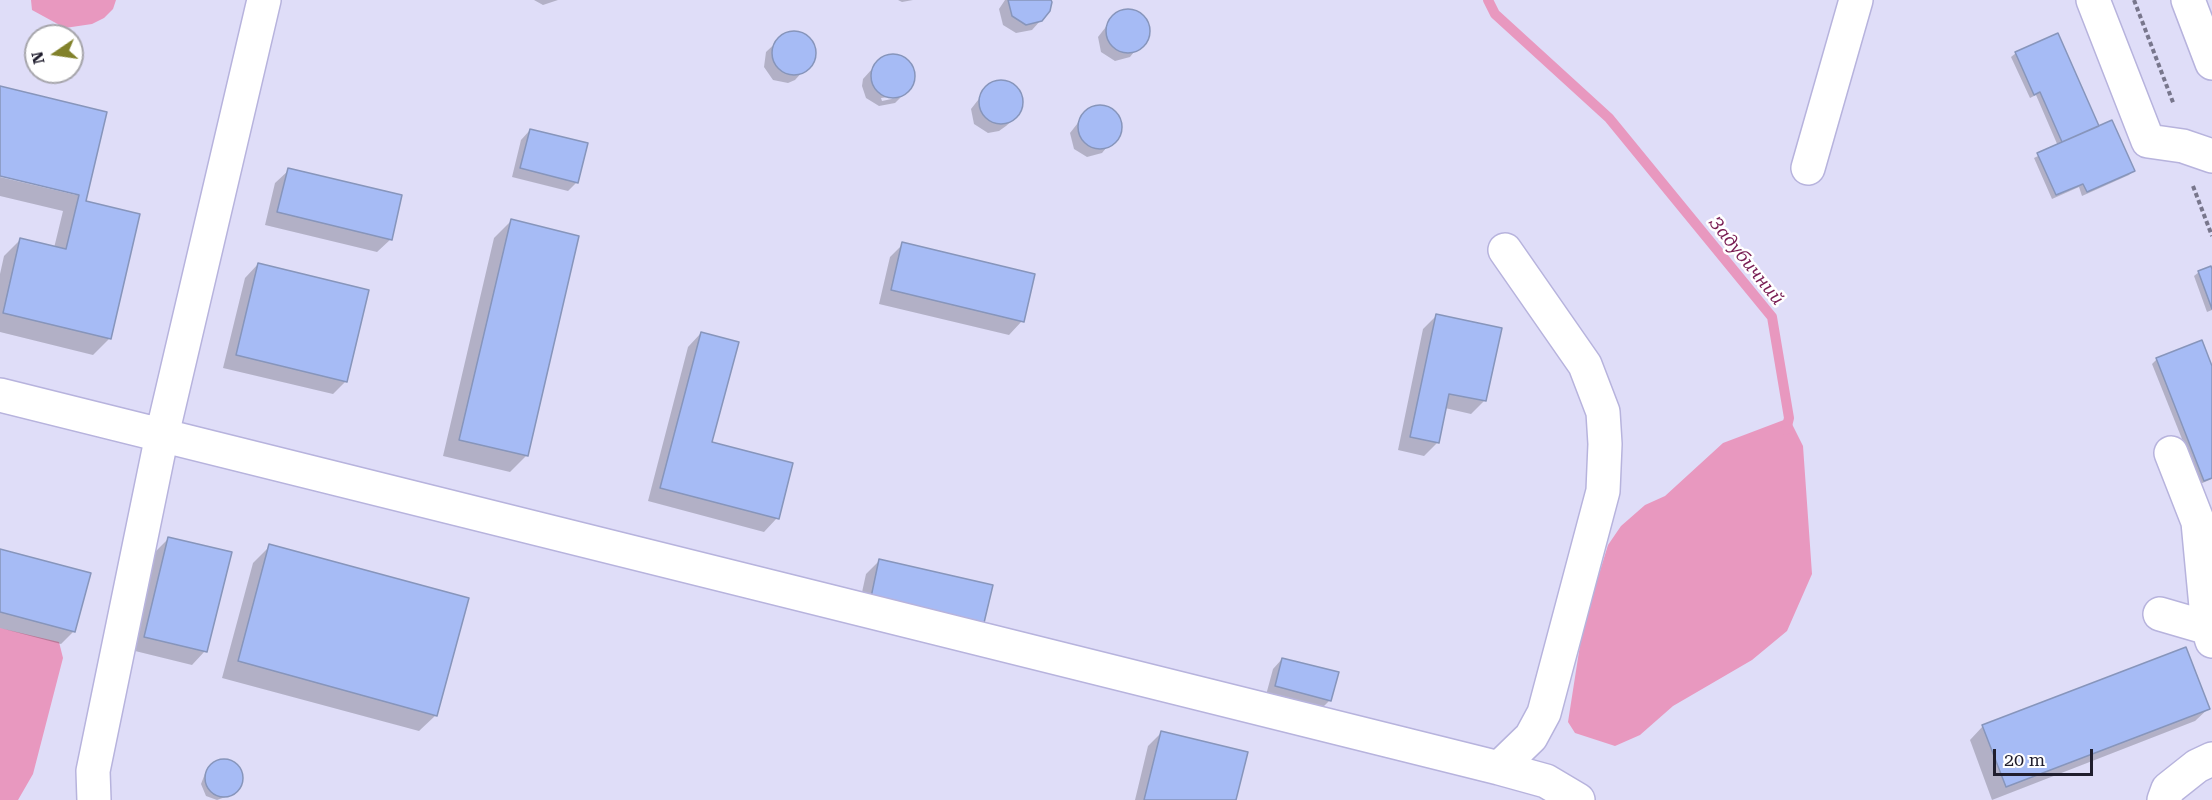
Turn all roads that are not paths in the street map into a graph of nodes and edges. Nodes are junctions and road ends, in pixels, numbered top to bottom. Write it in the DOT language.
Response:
graph roads {
  1 [pos="264,0"];
  2 [pos="1856,0"];
  3 [pos="2093,0"];
  4 [pos="2188,0"];
  5 [pos="2212,63"];
  6 [pos="2212,156"];
  7 [pos="1808,168"];
  8 [pos="1505,250"];
  9 [pos="0,395"];
  10 [pos="162,435"];
  11 [pos="2171,453"];
  12 [pos="2160,614"];
  13 [pos="2210,635"];
  14 [pos="2212,759"];
  15 [pos="1499,768"];
  16 [pos="94,800"];
  17 [pos="1578,800"];
  18 [pos="2164,800"];
  1 -- 10 [label="main road"];
  2 -- 7 [label="main road"];
  3 -- 6 [label="main road"];
  4 -- 5 [label="main road"];
  8 -- 15 [label="main road"];
  9 -- 10 [label="main road"];
  10 -- 15 [label="main road"];
  10 -- 16 [label="main road"];
  11 -- 13 [label="main road"];
  12 -- 13 [label="main road"];
  14 -- 18 [label="main road"];
  15 -- 17 [label="main road"];
}
